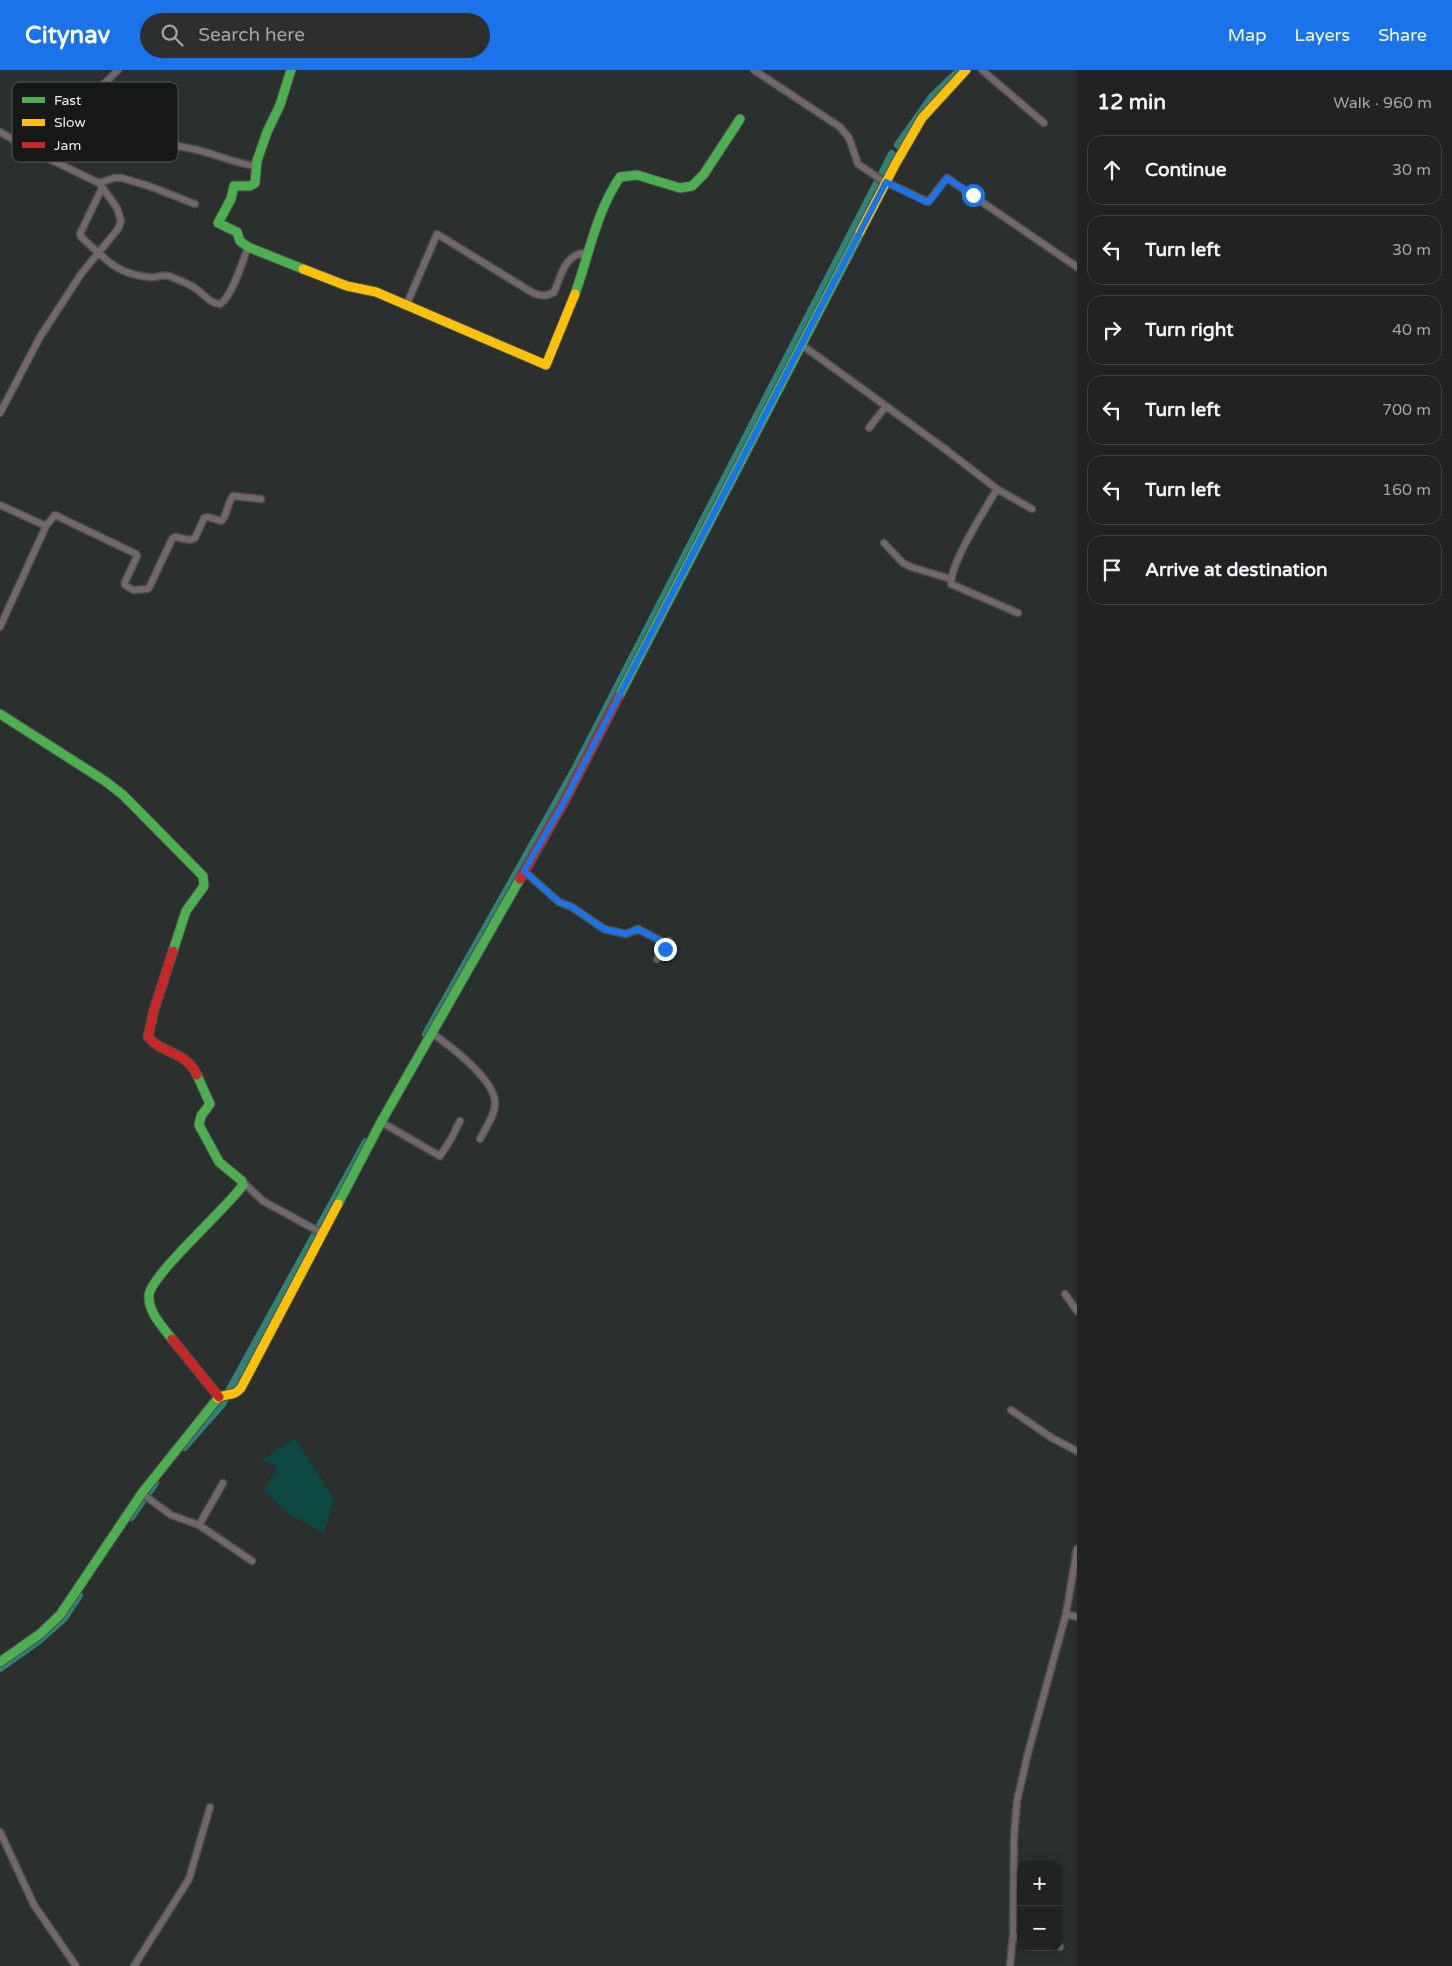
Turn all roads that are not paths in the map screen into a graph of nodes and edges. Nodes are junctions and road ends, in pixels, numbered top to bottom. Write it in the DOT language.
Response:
graph roads {
  1 [pos="118,70"];
  2 [pos="291,70"];
  3 [pos="754,70"];
  4 [pos="966,70"];
  5 [pos="982,70"];
  6 [pos="106,82"];
  7 [pos="740,119"];
  8 [pos="1044,123"];
  9 [pos="0,132"];
  10 [pos="12,139"];
  11 [pos="178,146"];
  12 [pos="55,162"];
  13 [pos="256,166"];
  14 [pos="884,181"];
  15 [pos="100,185"];
  16 [pos="195,204"];
  17 [pos="248,247"];
  18 [pos="99,253"];
  19 [pos="586,262"];
  20 [pos="1077,267"];
  21 [pos="406,306"];
  22 [pos="802,345"];
  23 [pos="886,406"];
  24 [pos="0,413"];
  25 [pos="869,428"];
  26 [pos="997,489"];
  27 [pos="261,499"];
  28 [pos="0,505"];
  29 [pos="1032,509"];
  30 [pos="46,526"];
  31 [pos="884,542"];
  32 [pos="951,579"];
  33 [pos="1018,613"];
  34 [pos="0,627"];
  35 [pos="0,714"];
  36 [pos="524,871"];
  37 [pos="658,959"];
  38 [pos="432,1033"];
  39 [pos="460,1121"];
  40 [pos="381,1122"];
  41 [pos="480,1139"];
  42 [pos="243,1182"];
  43 [pos="318,1231"];
  44 [pos="1065,1294"];
  45 [pos="1076,1309"];
  46 [pos="225,1396"];
  47 [pos="1011,1410"];
  48 [pos="1077,1452"];
  49 [pos="223,1483"];
  50 [pos="145,1495"];
  51 [pos="199,1525"];
  52 [pos="1077,1549"];
  53 [pos="252,1561"];
  54 [pos="1066,1614"];
  55 [pos="1077,1616"];
  56 [pos="0,1662"];
  57 [pos="210,1807"];
  58 [pos="0,1832"];
  59 [pos="1013,1936"];
  60 [pos="1017,1936"];
  61 [pos="76,1966"];
  62 [pos="134,1966"];
  63 [pos="1010,1966"];
  1 -- 6 [label="street"];
  2 -- 13 [label="street"];
  3 -- 14 [label="street"];
  4 -- 14 [label="street"];
  5 -- 8 [label="street"];
  7 -- 19 [label="street"];
  9 -- 10 [label="street"];
  11 -- 13 [label="street"];
  12 -- 15 [label="street"];
  13 -- 17 [label="street"];
  14 -- 20 [label="street"];
  14 -- 22 [label="street"];
  15 -- 16 [label="street"];
  15 -- 18 [label="street"];
  15 -- 18 [label="street"];
  17 -- 18 [label="street"];
  17 -- 21 [label="street"];
  18 -- 24 [label="street"];
  19 -- 21 [label="street"];
  19 -- 21 [label="street"];
  22 -- 23 [label="street"];
  22 -- 36 [label="street"];
  23 -- 25 [label="street"];
  23 -- 26 [label="street"];
  26 -- 29 [label="street"];
  26 -- 32 [label="street"];
  27 -- 30 [label="street"];
  28 -- 30 [label="street"];
  30 -- 34 [label="street"];
  31 -- 32 [label="street"];
  32 -- 33 [label="street"];
  35 -- 42 [label="street"];
  36 -- 37 [label="street"];
  36 -- 38 [label="street"];
  38 -- 40 [label="street"];
  38 -- 41 [label="street"];
  39 -- 40 [label="street"];
  40 -- 43 [label="street"];
  42 -- 43 [label="street"];
  42 -- 46 [label="street"];
  43 -- 46 [label="street"];
  44 -- 45 [label="street"];
  46 -- 50 [label="street"];
  47 -- 48 [label="street"];
  49 -- 51 [label="street"];
  50 -- 51 [label="street"];
  50 -- 56 [label="street"];
  51 -- 53 [label="street"];
  52 -- 54 [label="street"];
  54 -- 55 [label="street"];
  54 -- 59 [label="street"];
  57 -- 62 [label="street"];
  58 -- 61 [label="street"];
  59 -- 60 [label="street"];
  59 -- 63 [label="street"];
}
